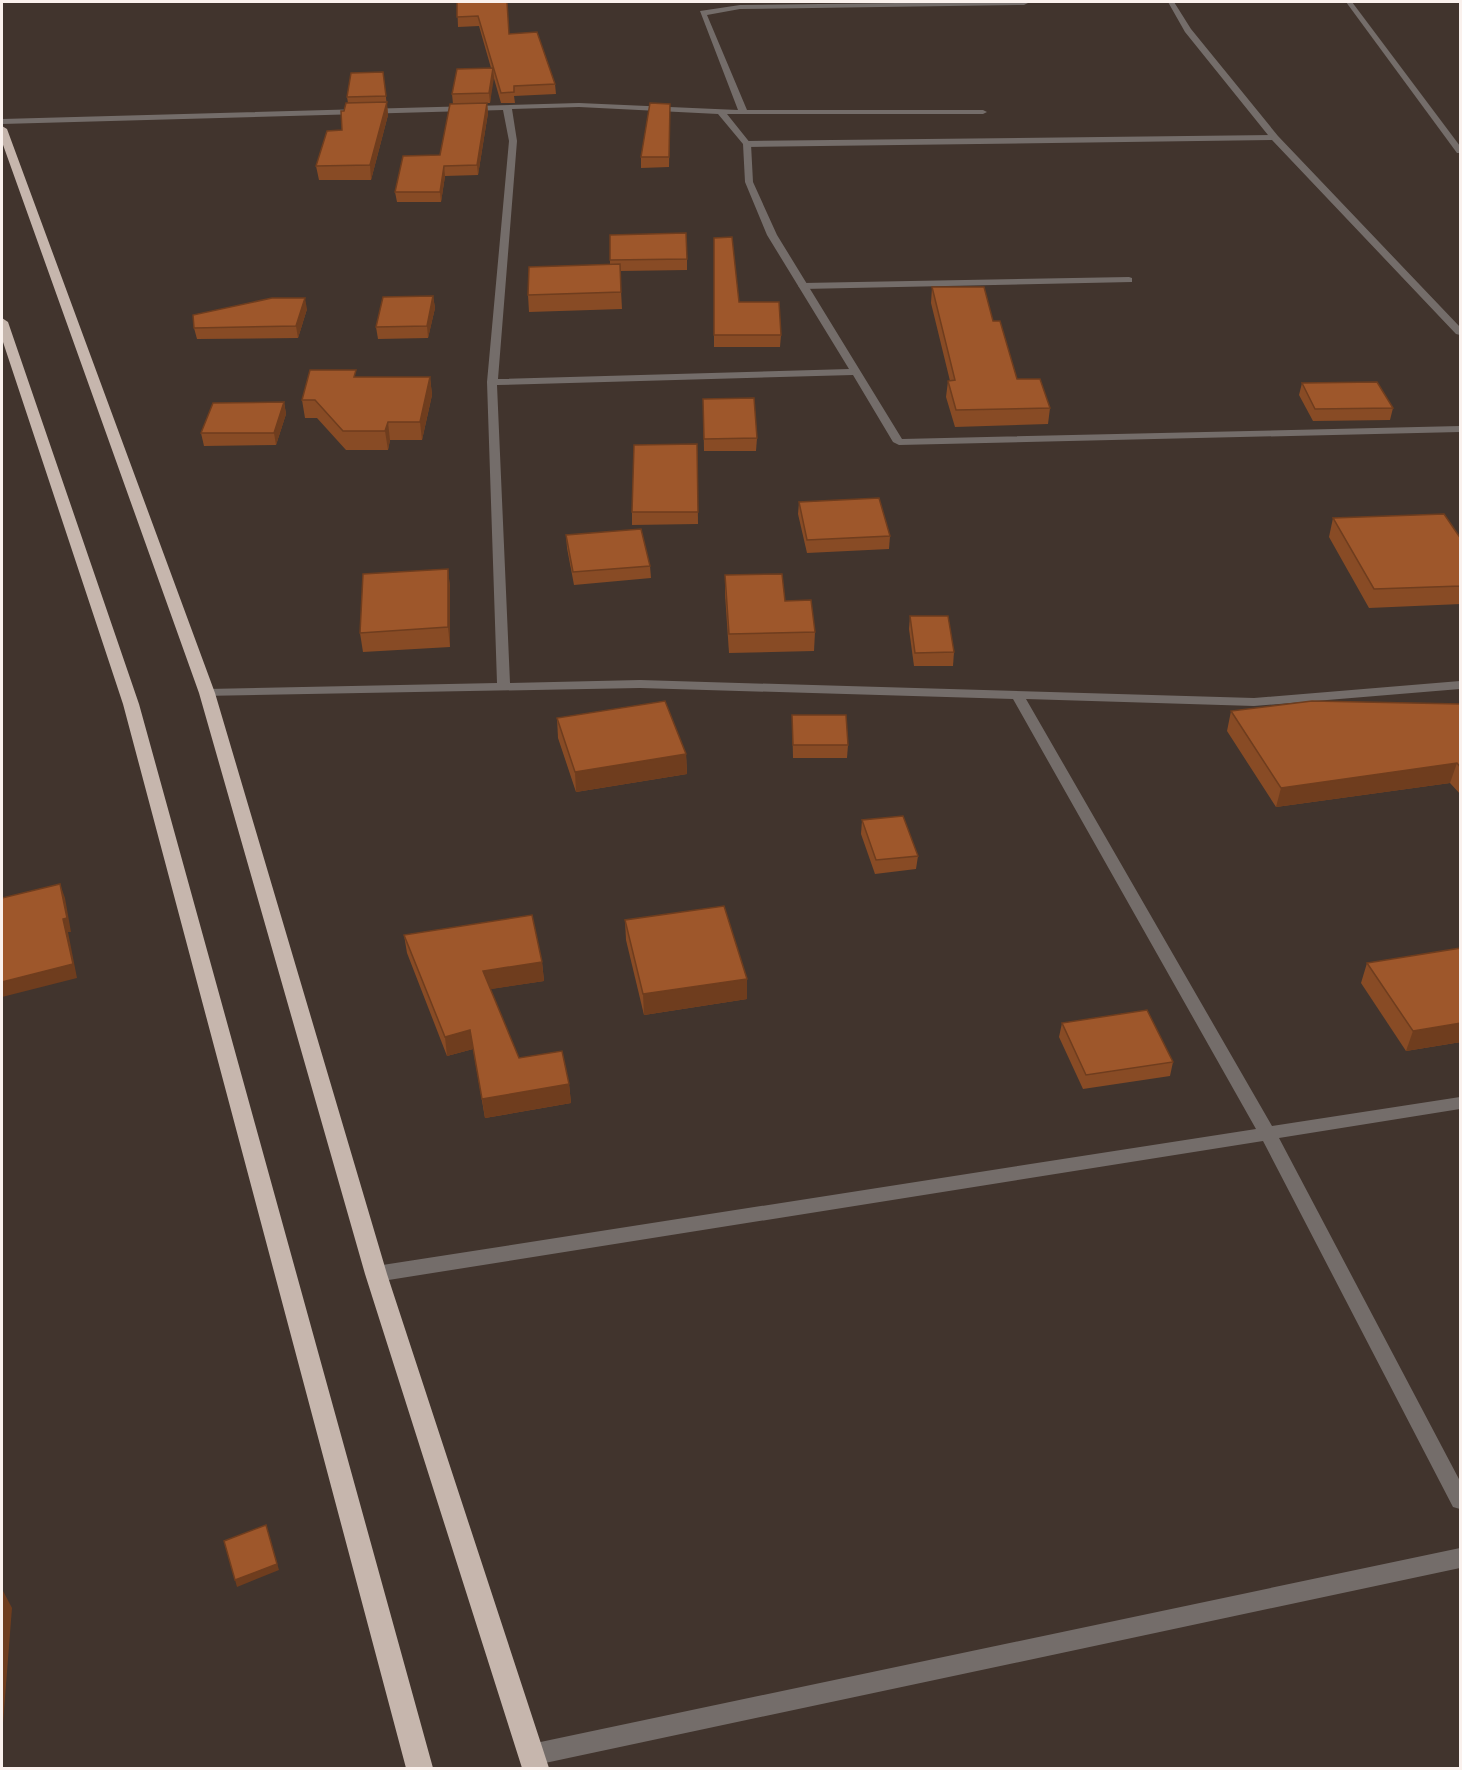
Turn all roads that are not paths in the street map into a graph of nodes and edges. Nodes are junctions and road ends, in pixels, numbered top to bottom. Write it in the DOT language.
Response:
graph roads {
  1 [pos="1171,2"];
  2 [pos="1349,2"];
  3 [pos="1024,3"];
  4 [pos="507,107"];
  5 [pos="743,111"];
  6 [pos="720,112"];
  7 [pos="983,112"];
  8 [pos="2,122"];
  9 [pos="2,129"];
  10 [pos="1275,138"];
  11 [pos="747,144"];
  12 [pos="1461,151"];
  13 [pos="1129,280"];
  14 [pos="803,286"];
  15 [pos="2,322"];
  16 [pos="1461,332"];
  17 [pos="856,372"];
  18 [pos="492,382"];
  19 [pos="1461,429"];
  20 [pos="1461,685"];
  21 [pos="504,687"];
  22 [pos="207,693"];
  23 [pos="1017,695"];
  24 [pos="1461,1103"];
  25 [pos="1268,1134"];
  26 [pos="376,1275"];
  27 [pos="1461,1500"];
  28 [pos="1461,1558"];
  29 [pos="534,1762"];
  30 [pos="420,1768"];
  1 -- 10 [label="street"];
  2 -- 12 [label="street"];
  3 -- 5 [label="street"];
  4 -- 6 [label="street"];
  4 -- 8 [label="street"];
  4 -- 18 [label="street"];
  5 -- 6 [label="street"];
  5 -- 7 [label="street"];
  6 -- 11 [label="street"];
  9 -- 22 [label="highway"];
  10 -- 11 [label="street"];
  10 -- 16 [label="street"];
  11 -- 14 [label="street"];
  13 -- 14 [label="street"];
  14 -- 17 [label="street"];
  15 -- 30 [label="highway"];
  17 -- 18 [label="street"];
  17 -- 19 [label="street"];
  18 -- 21 [label="street"];
  20 -- 23 [label="street"];
  21 -- 22 [label="street"];
  21 -- 23 [label="street"];
  22 -- 26 [label="highway"];
  23 -- 25 [label="street"];
  24 -- 25 [label="street"];
  25 -- 26 [label="street"];
  25 -- 27 [label="street"];
  26 -- 29 [label="highway"];
  28 -- 29 [label="street"];
}
